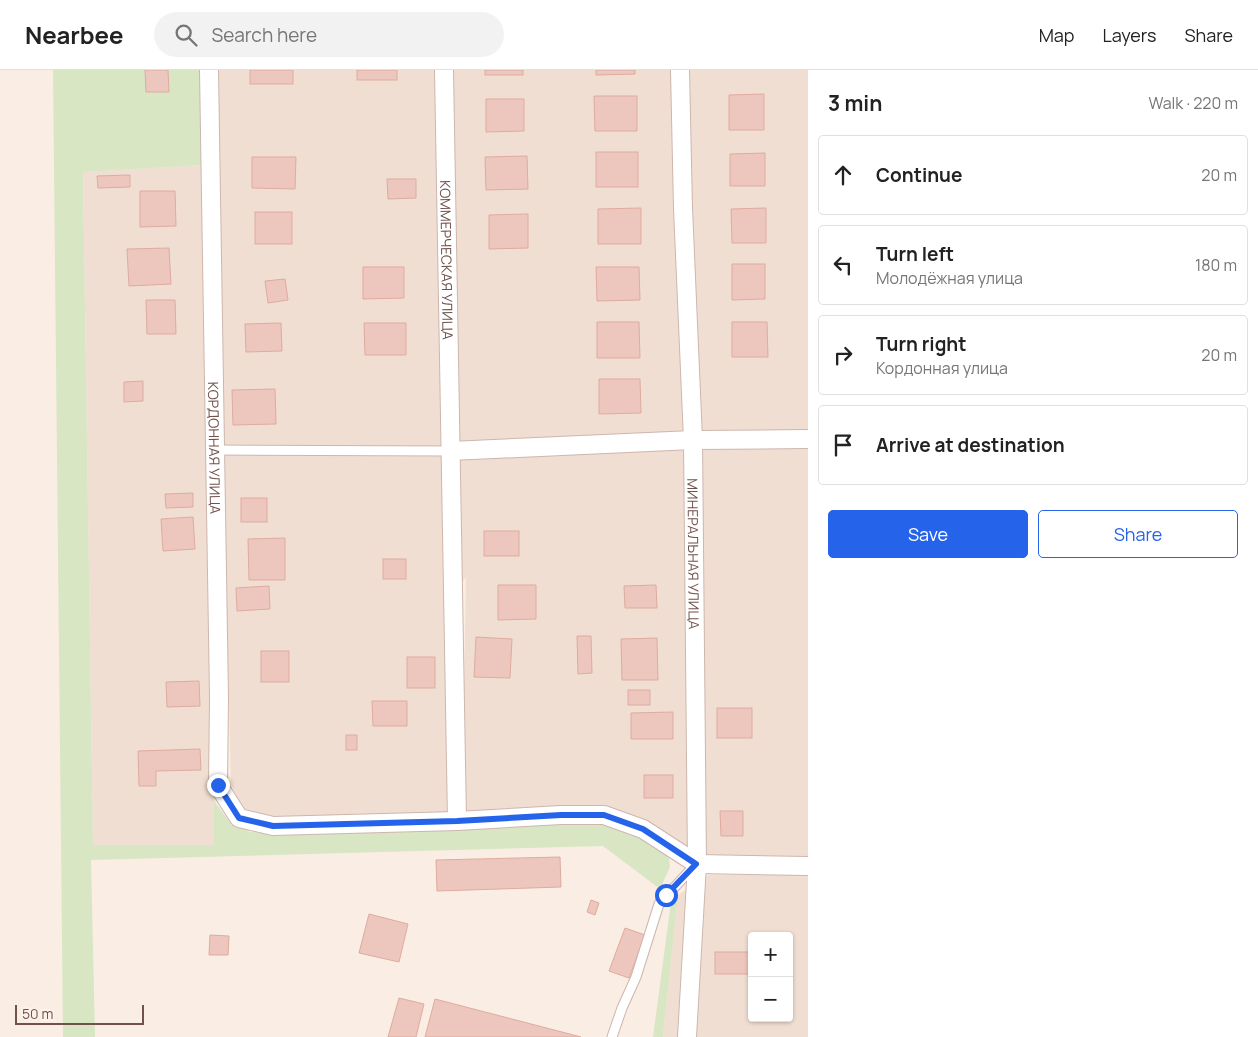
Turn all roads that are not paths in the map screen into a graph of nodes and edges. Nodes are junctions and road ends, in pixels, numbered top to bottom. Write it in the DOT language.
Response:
graph roads {
  1 [pos="209,70"];
  2 [pos="444,70"];
  3 [pos="680,70"];
  4 [pos="808,439"];
  5 [pos="693,440"];
  6 [pos="215,450"];
  7 [pos="450,451"];
  8 [pos="457,821"];
  9 [pos="696,864"];
  10 [pos="808,866"];
  11 [pos="612,1037"];
  12 [pos="687,1037"];
  1 -- 6 [label="street, КОРДОННАЯ УЛИЦА"];
  2 -- 7 [label="street, КОММЕРЧЕСКАЯ УЛИЦА"];
  3 -- 5 [label="street, МИНЕРАЛЬНАЯ УЛИЦА"];
  4 -- 5 [label="street"];
  5 -- 7 [label="street"];
  5 -- 9 [label="street, МИНЕРАЛЬНАЯ УЛИЦА"];
  6 -- 7 [label="lane"];
  6 -- 8 [label="street, КОРДОННАЯ УЛИЦА"];
  7 -- 8 [label="street, КОММЕРЧЕСКАЯ УЛИЦА"];
  8 -- 9 [label="street"];
  9 -- 10 [label="street"];
  9 -- 11 [label="lane"];
  9 -- 12 [label="street, МИНЕРАЛЬНАЯ УЛИЦА"];
}
